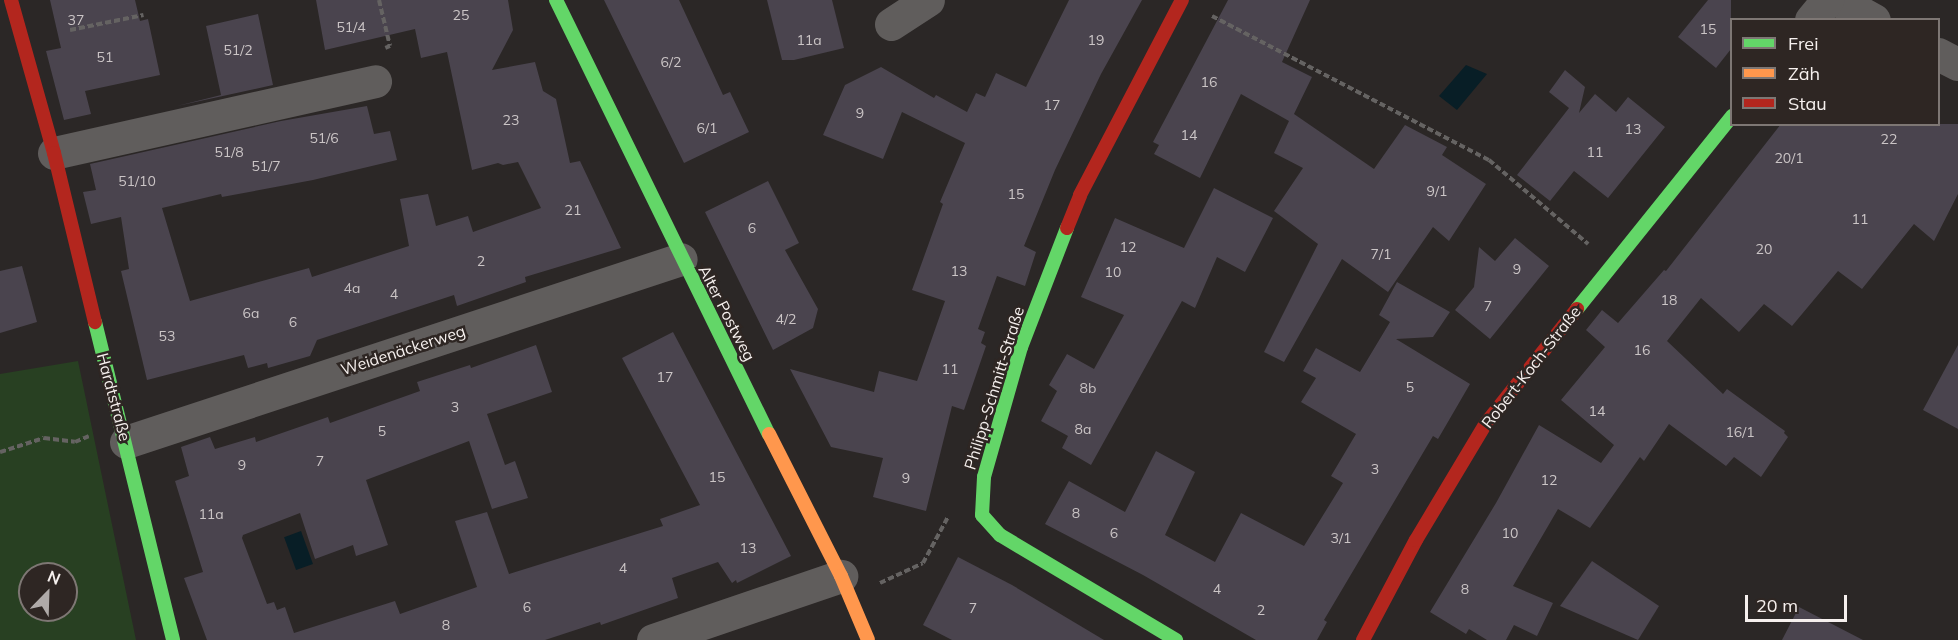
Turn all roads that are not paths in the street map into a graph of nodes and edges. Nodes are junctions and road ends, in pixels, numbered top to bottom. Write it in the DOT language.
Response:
graph roads {
  1 [pos="11,0"];
  2 [pos="556,0"];
  3 [pos="928,0"];
  4 [pos="1182,0"];
  5 [pos="1827,0"];
  6 [pos="1838,0"];
  7 [pos="1813,18"];
  8 [pos="1870,18"];
  9 [pos="891,24"];
  10 [pos="1940,55"];
  11 [pos="1958,64"];
  12 [pos="375,81"];
  13 [pos="1730,117"];
  14 [pos="54,153"];
  15 [pos="681,259"];
  16 [pos="124,435"];
  17 [pos="846,586"];
  18 [pos="173,640"];
  19 [pos="652,640"];
  20 [pos="868,640"];
  21 [pos="1176,640"];
  22 [pos="1363,640"];
  1 -- 14 [label="street, Hardtstraße"];
  2 -- 15 [label="street, Alter Postweg"];
  3 -- 9 [label="street"];
  4 -- 21 [label="street, Philipp-Schmitt-Straße"];
  5 -- 7 [label="street"];
  6 -- 8 [label="street"];
  10 -- 11 [label="street"];
  12 -- 14 [label="street"];
  13 -- 22 [label="street, Robert-Koch-Straße"];
  14 -- 16 [label="street, Hardtstraße"];
  15 -- 16 [label="street, Weidenäckerweg"];
  15 -- 17 [label="street, Alter Postweg"];
  16 -- 18 [label="street, Hardtstraße"];
  17 -- 19 [label="street"];
  17 -- 20 [label="street, Alter Postweg"];
}
